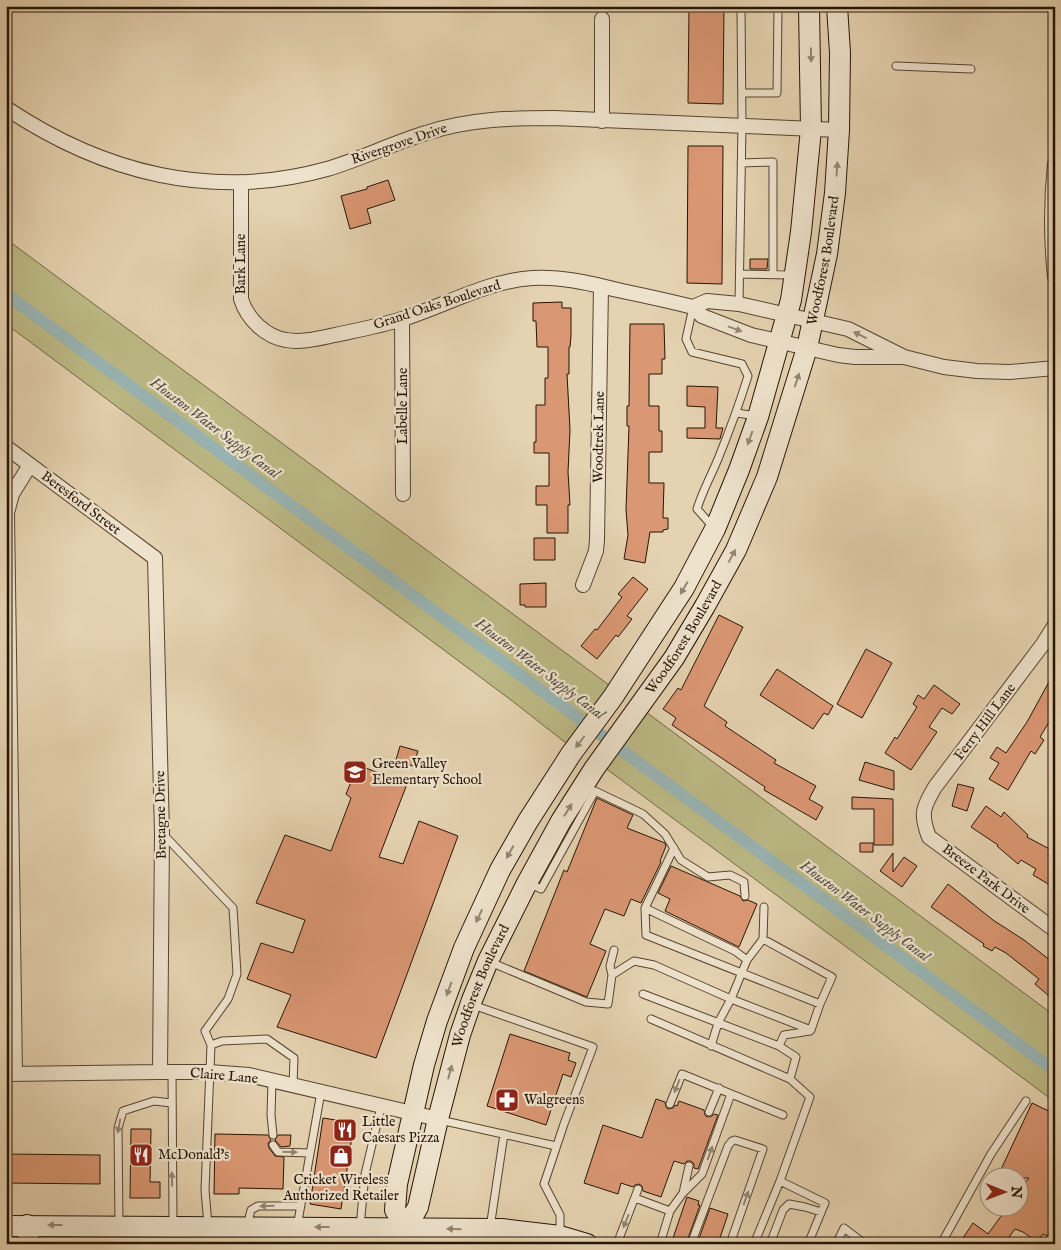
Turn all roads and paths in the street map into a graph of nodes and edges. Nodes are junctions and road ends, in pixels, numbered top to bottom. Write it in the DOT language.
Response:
graph roads {
  1 [pos="837,6"];
  2 [pos="778,7"];
  3 [pos="809,7"];
  4 [pos="602,19"];
  5 [pos="896,66"];
  6 [pos="971,69"];
  7 [pos="742,93"];
  8 [pos="6,108"];
  9 [pos="602,121"];
  10 [pos="742,125"];
  11 [pos="811,129"];
  12 [pos="839,130"];
  13 [pos="741,163"];
  14 [pos="1055,164"];
  15 [pos="241,182"];
  16 [pos="740,274"];
  17 [pos="773,274"];
  18 [pos="795,275"];
  19 [pos="1055,277"];
  20 [pos="601,286"];
  21 [pos="739,304"];
  22 [pos="693,306"];
  23 [pos="787,315"];
  24 [pos="402,319"];
  25 [pos="813,321"];
  26 [pos="270,334"];
  27 [pos="779,341"];
  28 [pos="807,348"];
  29 [pos="904,357"];
  30 [pos="1055,368"];
  31 [pos="758,378"];
  32 [pos="737,413"];
  33 [pos="758,417"];
  34 [pos="6,447"];
  35 [pos="30,465"];
  36 [pos="403,494"];
  37 [pos="714,529"];
  38 [pos="155,558"];
  39 [pos="583,585"];
  40 [pos="1055,626"];
  41 [pos="924,822"];
  42 [pos="162,833"];
  43 [pos="674,848"];
  44 [pos="527,883"];
  45 [pos="745,896"];
  46 [pos="764,907"];
  47 [pos="645,908"];
  48 [pos="1055,930"];
  49 [pos="763,939"];
  50 [pos="464,948"];
  51 [pos="614,950"];
  52 [pos="747,960"];
  53 [pos="488,961"];
  54 [pos="743,974"];
  55 [pos="612,975"];
  56 [pos="643,994"];
  57 [pos="731,999"];
  58 [pos="471,1004"];
  59 [pos="820,1004"];
  60 [pos="651,1019"];
  61 [pos="718,1023"];
  62 [pos="811,1030"];
  63 [pos="211,1045"];
  64 [pos="711,1046"];
  65 [pos="779,1046"];
  66 [pos="166,1072"];
  67 [pos="209,1072"];
  68 [pos="10,1074"];
  69 [pos="790,1079"];
  70 [pos="272,1081"];
  71 [pos="293,1086"];
  72 [pos="719,1088"];
  73 [pos="320,1092"];
  74 [pos="731,1094"];
  75 [pos="1026,1100"];
  76 [pos="171,1103"];
  77 [pos="670,1104"];
  78 [pos="381,1107"];
  79 [pos="709,1112"];
  80 [pos="412,1114"];
  81 [pos="783,1115"];
  82 [pos="438,1120"];
  83 [pos="504,1134"];
  84 [pos="273,1135"];
  85 [pos="273,1145"];
  86 [pos="556,1146"];
  87 [pos="310,1153"];
  88 [pos="689,1166"];
  89 [pos="780,1181"];
  90 [pos="638,1189"];
  91 [pos="683,1193"];
  92 [pos="635,1198"];
  93 [pos="300,1206"];
  94 [pos="670,1211"];
  95 [pos="821,1212"];
  96 [pos="6,1226"];
  97 [pos="119,1226"];
  98 [pos="208,1227"];
  99 [pos="247,1227"];
  100 [pos="297,1227"];
  101 [pos="360,1228"];
  102 [pos="490,1229"];
  103 [pos="182,1233"];
  104 [pos="28,1235"];
  105 [pos="404,1236"];
  106 [pos="560,1240"];
  107 [pos="587,1244"];
  108 [pos="617,1244"];
  109 [pos="660,1244"];
  110 [pos="691,1244"];
  111 [pos="730,1244"];
  112 [pos="754,1244"];
  113 [pos="770,1244"];
  114 [pos="808,1244"];
  115 [pos="836,1244"];
  116 [pos="866,1244"];
  117 [pos="941,1244"];
  1 -- 12 [label="main road, Woodforest Boulevard"];
  2 -- 3 [label="lane"];
  2 -- 7 [label="lane"];
  2 -- 7 [label="lane"];
  3 -- 11 [label="main road, Woodforest Boulevard, one-way"];
  4 -- 9 [label="street"];
  5 -- 6 [label="lane"];
  7 -- 10 [label="lane"];
  8 -- 15 [label="street, Rivergrove Drive"];
  9 -- 10 [label="street, Rivergrove Drive"];
  9 -- 15 [label="street, Rivergrove Drive"];
  10 -- 11 [label="street, Rivergrove Drive"];
  10 -- 13 [label="lane"];
  11 -- 12 [label="street, Rivergrove Drive"];
  11 -- 18 [label="main road, Woodforest Boulevard"];
  25 -- 12 [label="main road, Woodforest Boulevard, one-way"];
  13 -- 16 [label="lane"];
  13 -- 17 [label="lane"];
  14 -- 19 [label="street"];
  15 -- 26 [label="street, Bark Lane"];
  16 -- 17 [label="lane"];
  16 -- 21 [label="lane"];
  17 -- 18 [label="lane"];
  18 -- 23 [label="main road, Woodforest Boulevard"];
  20 -- 22 [label="street, Grand Oaks Boulevard"];
  20 -- 24 [label="street, Grand Oaks Boulevard"];
  20 -- 39 [label="street, Woodtrek Lane"];
  21 -- 22 [label="street, Grand Oaks Boulevard"];
  21 -- 23 [label="street, Grand Oaks Boulevard"];
  22 -- 27 [label="street, Grand Oaks Boulevard, one-way"];
  22 -- 31 [label="lane"];
  23 -- 25 [label="street, Grand Oaks Boulevard"];
  23 -- 27 [label="main road, Woodforest Boulevard"];
  24 -- 26 [label="street, Grand Oaks Boulevard"];
  24 -- 36 [label="street, Labelle Lane"];
  25 -- 28 [label="main road, Woodforest Boulevard"];
  29 -- 25 [label="street, Grand Oaks Boulevard, one-way"];
  27 -- 28 [label="street, Grand Oaks Boulevard"];
  27 -- 31 [label="main road, Woodforest Boulevard"];
  28 -- 29 [label="street, Grand Oaks Boulevard"];
  44 -- 28 [label="main road, Woodforest Boulevard, one-way"];
  29 -- 30 [label="street, Grand Oaks Boulevard"];
  31 -- 32 [label="lane"];
  31 -- 33 [label="main road, Woodforest Boulevard"];
  32 -- 33 [label="lane"];
  32 -- 37 [label="lane"];
  33 -- 37 [label="main road, Woodforest Boulevard, one-way"];
  34 -- 35 [label="street, Beresford Street"];
  35 -- 38 [label="street, Beresford Street"];
  35 -- 68 [label="street"];
  37 -- 50 [label="main road, Woodforest Boulevard, one-way"];
  38 -- 42 [label="street, Bretagne Drive"];
  40 -- 41 [label="street, Ferry Hill Lane"];
  41 -- 48 [label="street, Breeze Park Drive"];
  42 -- 63 [label="lane"];
  42 -- 66 [label="street, Bretagne Drive"];
  43 -- 44 [label="lane"];
  43 -- 45 [label="lane"];
  43 -- 47 [label="lane"];
  44 -- 53 [label="main road, Woodforest Boulevard"];
  46 -- 49 [label="lane"];
  47 -- 52 [label="lane"];
  47 -- 54 [label="lane"];
  49 -- 52 [label="lane"];
  49 -- 59 [label="lane"];
  50 -- 53 [label="main road"];
  50 -- 80 [label="main road, Woodforest Boulevard, one-way"];
  51 -- 55 [label="lane"];
  52 -- 54 [label="lane"];
  53 -- 55 [label="lane"];
  53 -- 58 [label="main road, Woodforest Boulevard"];
  54 -- 57 [label="lane"];
  54 -- 59 [label="lane"];
  55 -- 57 [label="lane"];
  56 -- 61 [label="lane"];
  57 -- 61 [label="lane"];
  57 -- 62 [label="lane"];
  82 -- 58 [label="main road, Woodforest Boulevard, one-way"];
  58 -- 86 [label="lane"];
  59 -- 62 [label="lane"];
  60 -- 64 [label="lane"];
  61 -- 64 [label="lane"];
  61 -- 65 [label="lane"];
  62 -- 65 [label="lane"];
  63 -- 67 [label="lane"];
  63 -- 71 [label="lane"];
  64 -- 69 [label="lane"];
  65 -- 69 [label="lane"];
  66 -- 67 [label="street, Claire Lane"];
  66 -- 68 [label="street, Claire Lane"];
  66 -- 76 [label="lane"];
  67 -- 70 [label="street, Claire Lane"];
  67 -- 98 [label="lane"];
  69 -- 89 [label="lane"];
  70 -- 71 [label="street, Claire Lane"];
  70 -- 84 [label="lane"];
  71 -- 73 [label="street, Claire Lane"];
  72 -- 74 [label="lane"];
  72 -- 77 [label="lane, one-way"];
  72 -- 79 [label="lane"];
  73 -- 78 [label="street, Claire Lane"];
  73 -- 87 [label="lane"];
  74 -- 81 [label="lane"];
  91 -- 74 [label="lane, one-way"];
  75 -- 117 [label="lane"];
  76 -- 97 [label="lane, one-way"];
  103 -- 76 [label="lane, one-way"];
  78 -- 80 [label="street, Claire Lane"];
  78 -- 101 [label="lane"];
  80 -- 82 [label="street, Claire Lane"];
  80 -- 105 [label="main road, Woodforest Boulevard"];
  82 -- 83 [label="lane"];
  82 -- 105 [label="main road, Woodforest Boulevard"];
  83 -- 86 [label="lane"];
  83 -- 102 [label="lane"];
  85 -- 87 [label="lane, one-way"];
  86 -- 106 [label="lane"];
  87 -- 93 [label="lane"];
  88 -- 91 [label="lane"];
  89 -- 95 [label="lane"];
  89 -- 112 [label="lane"];
  90 -- 92 [label="lane"];
  91 -- 94 [label="lane"];
  92 -- 94 [label="lane"];
  92 -- 108 [label="lane, one-way"];
  93 -- 99 [label="lane, one-way"];
  93 -- 100 [label="lane"];
  94 -- 109 [label="lane"];
  95 -- 113 [label="lane"];
  95 -- 114 [label="lane"];
  96 -- 104 [label="main road"];
  97 -- 103 [label="main road"];
  97 -- 104 [label="main road, one-way"];
  98 -- 99 [label="main road"];
  98 -- 103 [label="main road"];
  99 -- 100 [label="main road"];
  101 -- 100 [label="main road, one-way"];
  101 -- 105 [label="main road"];
  102 -- 105 [label="main road, one-way"];
  102 -- 106 [label="main road"];
  106 -- 107 [label="main road"];
  111 -- 110 [label="lane, one-way"];
  115 -- 116 [label="lane"];
}
